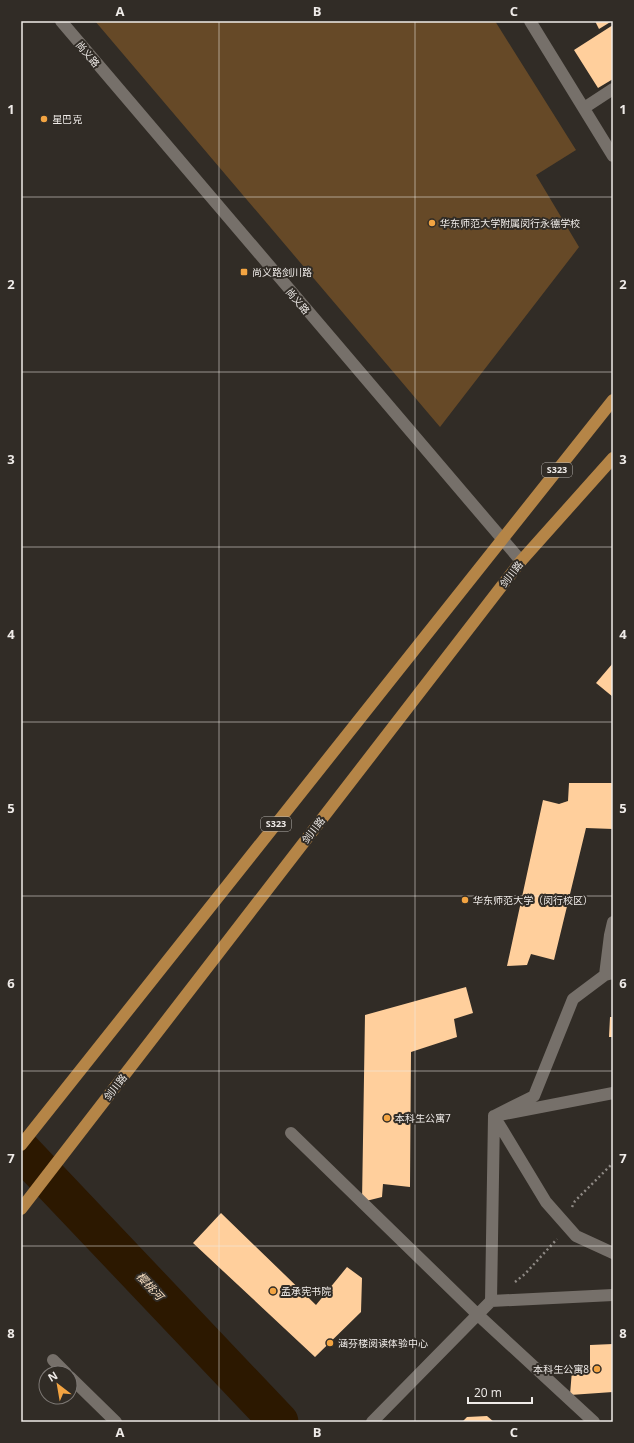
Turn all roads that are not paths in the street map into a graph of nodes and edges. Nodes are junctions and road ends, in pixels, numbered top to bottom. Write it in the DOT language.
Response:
graph roads {
  1 [pos="61,21"];
  2 [pos="530,21"];
  3 [pos="613,90"];
  4 [pos="584,108"];
  5 [pos="613,156"];
  6 [pos="613,400"];
  7 [pos="613,458"];
  8 [pos="502,540"];
  9 [pos="521,561"];
  10 [pos="613,922"];
  11 [pos="609,974"];
  12 [pos="613,1093"];
  13 [pos="494,1116"];
  14 [pos="291,1133"];
  15 [pos="21,1145"];
  16 [pos="21,1209"];
  17 [pos="613,1253"];
  18 [pos="613,1295"];
  19 [pos="491,1301"];
  20 [pos="477,1314"];
  21 [pos="53,1360"];
  22 [pos="58,1365"];
  23 [pos="78,1385"];
  24 [pos="116,1422"];
  25 [pos="372,1422"];
  26 [pos="594,1422"];
  1 -- 8 [label="street, 尚义路"];
  2 -- 4 [label="street"];
  3 -- 4 [label="street"];
  4 -- 5 [label="street"];
  6 -- 8 [label="main road, S323"];
  7 -- 9 [label="main road, 剑川路"];
  8 -- 9 [label="street, 尚义路"];
  8 -- 15 [label="main road, S323"];
  9 -- 16 [label="main road, 剑川路"];
  10 -- 11 [label="street"];
  11 -- 13 [label="street"];
  12 -- 13 [label="street"];
  13 -- 17 [label="street"];
  13 -- 19 [label="street"];
  14 -- 20 [label="street"];
  18 -- 19 [label="street"];
  19 -- 20 [label="street"];
  20 -- 25 [label="street"];
  20 -- 26 [label="street"];
  21 -- 22 [label="street"];
  23 -- 24 [label="street"];
}
